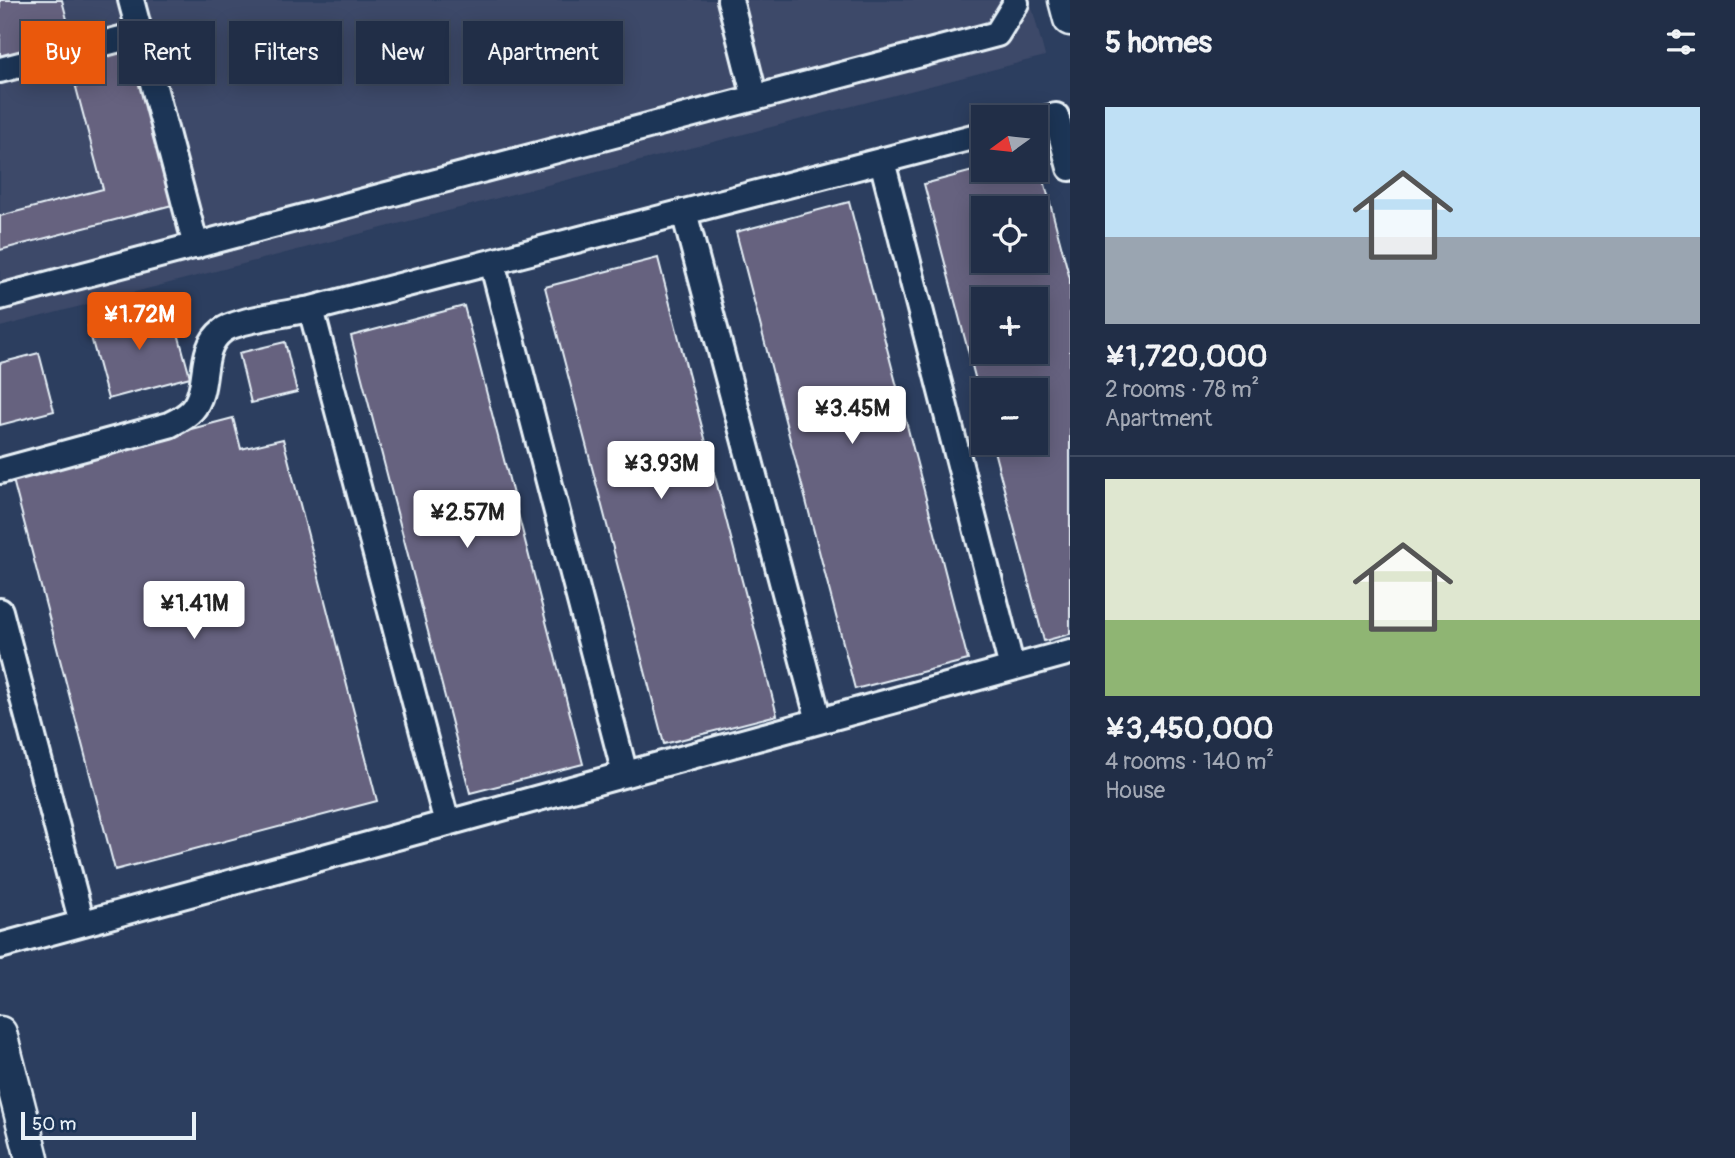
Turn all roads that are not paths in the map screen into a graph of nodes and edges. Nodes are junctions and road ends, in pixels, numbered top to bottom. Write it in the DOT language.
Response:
graph roads {
  1 [pos="131,0"];
  2 [pos="730,0"];
  3 [pos="1015,0"];
  4 [pos="1065,0"];
  5 [pos="1070,19"];
  6 [pos="137,21"];
  7 [pos="119,39"];
  8 [pos="0,70"];
  9 [pos="153,84"];
  10 [pos="755,98"];
  11 [pos="1048,118"];
  12 [pos="971,138"];
  13 [pos="882,161"];
  14 [pos="1070,168"];
  15 [pos="684,212"];
  16 [pos="196,246"];
  17 [pos="492,262"];
  18 [pos="0,298"];
  19 [pos="311,309"];
  20 [pos="0,471"];
  21 [pos="0,611"];
  22 [pos="1070,652"];
  23 [pos="1012,668"];
  24 [pos="819,721"];
  25 [pos="625,774"];
  26 [pos="447,823"];
  27 [pos="82,923"];
  28 [pos="0,946"];
  29 [pos="0,1033"];
  30 [pos="32,1158"];
  1 -- 6 [label="lane"];
  2 -- 10 [label="lane"];
  3 -- 10 [label="lane"];
  4 -- 5 [label="main road"];
  7 -- 8 [label="lane"];
  9 -- 16 [label="lane"];
  10 -- 16 [label="lane"];
  11 -- 14 [label="lane"];
  12 -- 13 [label="lane"];
  13 -- 15 [label="lane"];
  13 -- 23 [label="lane"];
  15 -- 17 [label="lane"];
  15 -- 24 [label="lane"];
  16 -- 18 [label="lane"];
  17 -- 19 [label="lane"];
  17 -- 25 [label="lane"];
  19 -- 20 [label="lane"];
  19 -- 26 [label="lane"];
  21 -- 27 [label="lane"];
  22 -- 23 [label="lane"];
  23 -- 24 [label="lane"];
  24 -- 25 [label="lane"];
  25 -- 26 [label="lane"];
  26 -- 27 [label="lane"];
  27 -- 28 [label="lane"];
  29 -- 30 [label="main road"];
}
